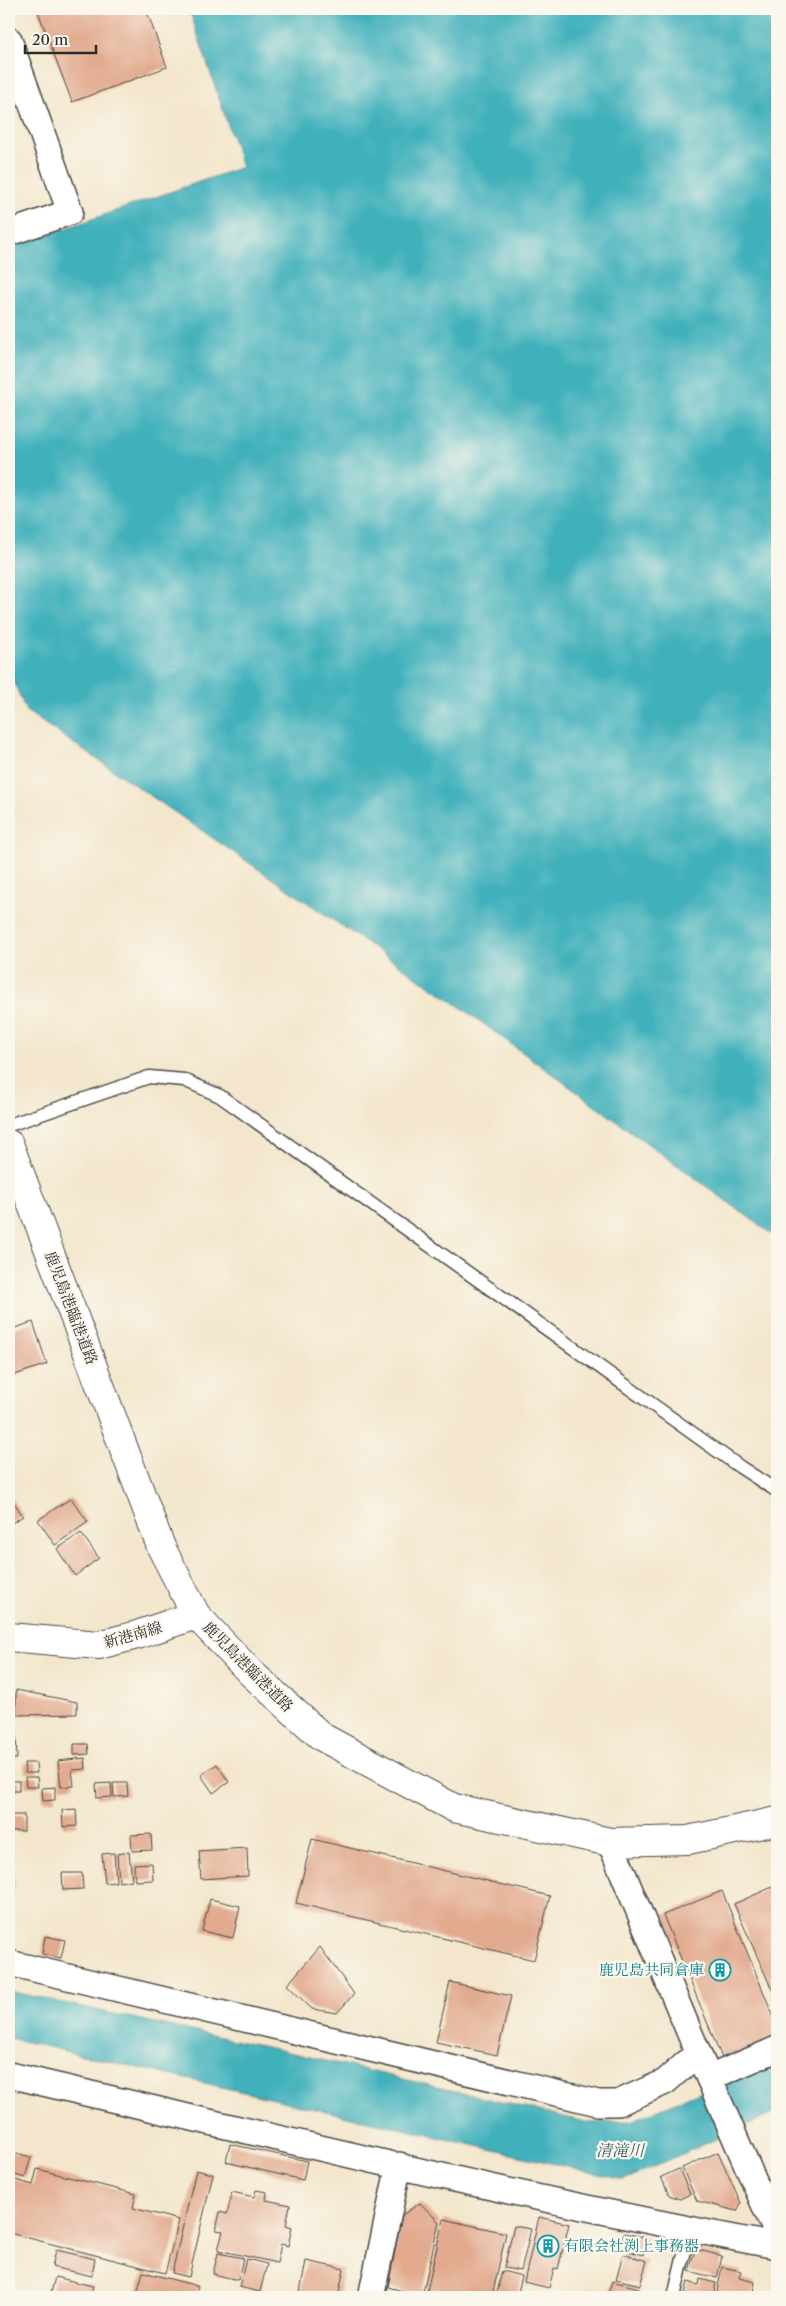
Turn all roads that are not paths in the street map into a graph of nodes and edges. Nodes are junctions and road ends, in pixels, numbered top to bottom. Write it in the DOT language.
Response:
graph roads {
  1 [pos="9,40"];
  2 [pos="9,233"];
  3 [pos="9,1125"];
  4 [pos="9,1144"];
  5 [pos="777,1491"];
  6 [pos="196,1615"];
  7 [pos="9,1637"];
  8 [pos="777,1821"];
  9 [pos="610,1842"];
  10 [pos="9,1963"];
  11 [pos="777,2049"];
  12 [pos="698,2054"];
  13 [pos="9,2075"];
  14 [pos="709,2078"];
  15 [pos="399,2165"];
  16 [pos="690,2229"];
  17 [pos="777,2234"];
  18 [pos="777,2246"];
  19 [pos="371,2297"];
  20 [pos="674,2297"];
  1 -- 2 [label="street"];
  3 -- 5 [label="lane"];
  4 -- 6 [label="street, 鹿児島港臨港道路"];
  6 -- 7 [label="street, 新港南線"];
  6 -- 9 [label="street, 鹿児島港臨港道路"];
  8 -- 9 [label="street, 鹿児島港臨港道路"];
  9 -- 12 [label="street"];
  10 -- 12 [label="street"];
  11 -- 14 [label="street"];
  12 -- 14 [label="street"];
  13 -- 15 [label="street"];
  14 -- 17 [label="street"];
  15 -- 16 [label="street"];
  15 -- 19 [label="street"];
  16 -- 18 [label="street"];
  16 -- 20 [label="lane"];
}
